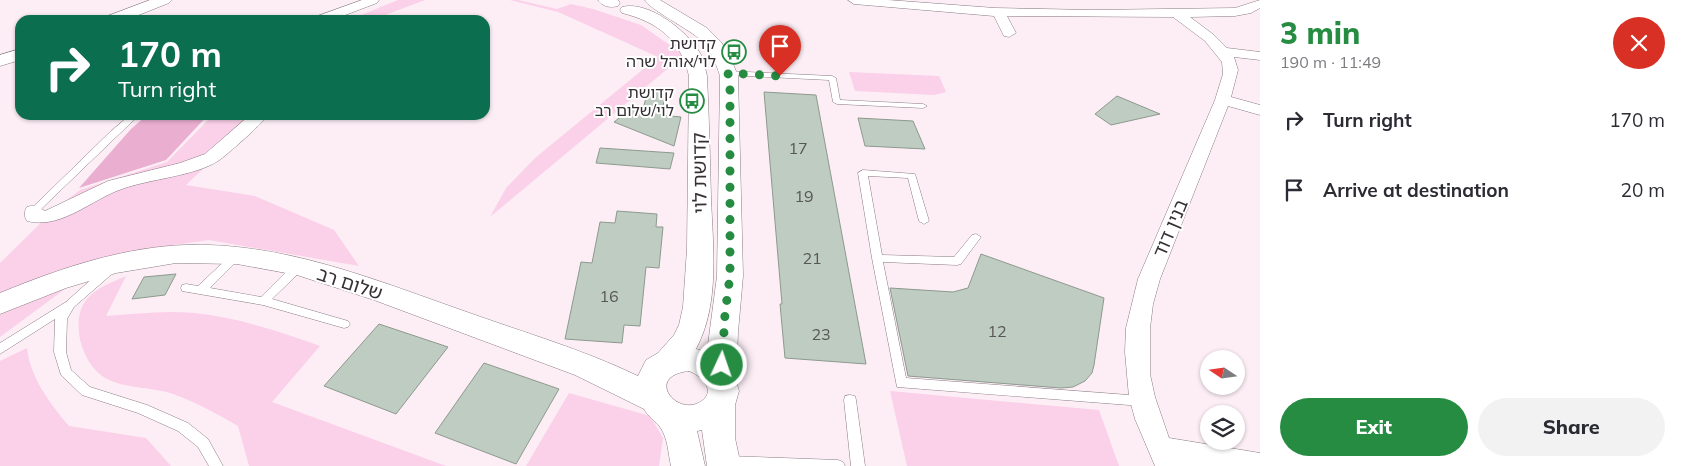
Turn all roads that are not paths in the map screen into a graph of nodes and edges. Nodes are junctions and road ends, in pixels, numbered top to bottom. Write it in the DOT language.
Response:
graph roads {
  1 [pos="164,0"];
  2 [pos="373,0"];
  3 [pos="854,0"];
  4 [pos="652,1"];
  5 [pos="614,3"];
  6 [pos="1260,3"];
  7 [pos="998,11"];
  8 [pos="1235,12"];
  9 [pos="1177,14"];
  10 [pos="1260,14"];
  11 [pos="124,15"];
  12 [pos="333,15"];
  13 [pos="1009,33"];
  14 [pos="1223,52"];
  15 [pos="1260,56"];
  16 [pos="728,73"];
  17 [pos="1223,100"];
  18 [pos="923,106"];
  19 [pos="1260,110"];
  20 [pos="129,120"];
  21 [pos="254,120"];
  22 [pos="34,211"];
  23 [pos="924,221"];
  24 [pos="976,237"];
  25 [pos="237,255"];
  26 [pos="877,258"];
  27 [pos="117,263"];
  28 [pos="299,266"];
  29 [pos="186,288"];
  30 [pos="200,291"];
  31 [pos="263,302"];
  32 [pos="0,304"];
  33 [pos="70,304"];
  34 [pos="344,324"];
  35 [pos="0,350"];
  36 [pos="575,362"];
  37 [pos="663,365"];
  38 [pos="720,393"];
  39 [pos="850,400"];
  40 [pos="1143,401"];
  41 [pos="661,406"];
  42 [pos="1164,458"];
  43 [pos="723,464"];
  44 [pos="1260,464"];
  45 [pos="216,466"];
  46 [pos="688,466"];
  47 [pos="838,466"];
  48 [pos="858,466"];
  1 -- 11 [label="street"];
  2 -- 12 [label="street"];
  3 -- 7 [label="street"];
  4 -- 5 [label="street"];
  4 -- 16 [label="street, קדושת לוי"];
  5 -- 37 [label="street, קדושת לוי"];
  6 -- 8 [label="street"];
  7 -- 9 [label="street"];
  7 -- 13 [label="street"];
  8 -- 9 [label="street"];
  8 -- 10 [label="street"];
  9 -- 14 [label="street"];
  14 -- 15 [label="street"];
  14 -- 17 [label="street, בנין דוד"];
  16 -- 18 [label="lane"];
  16 -- 38 [label="street, קדושת לוי"];
  17 -- 19 [label="street"];
  17 -- 40 [label="street, בנין דוד"];
  20 -- 22 [label="lane"];
  21 -- 22 [label="street"];
  23 -- 26 [label="lane"];
  24 -- 26 [label="lane"];
  25 -- 27 [label="street, שלום רב"];
  25 -- 28 [label="street, שלום רב"];
  25 -- 30 [label="lane"];
  26 -- 40 [label="lane"];
  27 -- 32 [label="street, שלום רב"];
  27 -- 33 [label="lane"];
  28 -- 31 [label="lane"];
  28 -- 36 [label="street, שלום רב"];
  29 -- 30 [label="lane"];
  30 -- 31 [label="lane"];
  31 -- 34 [label="lane"];
  33 -- 35 [label="lane"];
  33 -- 45 [label="lane"];
  36 -- 37 [label="street, שלום רב"];
  36 -- 41 [label="street, שלום רב"];
  37 -- 38 [label="street"];
  37 -- 41 [label="street"];
  38 -- 41 [label="street"];
  38 -- 43 [label="street, קדושת לוי"];
  39 -- 48 [label="lane"];
  40 -- 42 [label="street, בנין דוד"];
  41 -- 46 [label="street"];
  42 -- 44 [label="street"];
  43 -- 47 [label="lane"];
}
